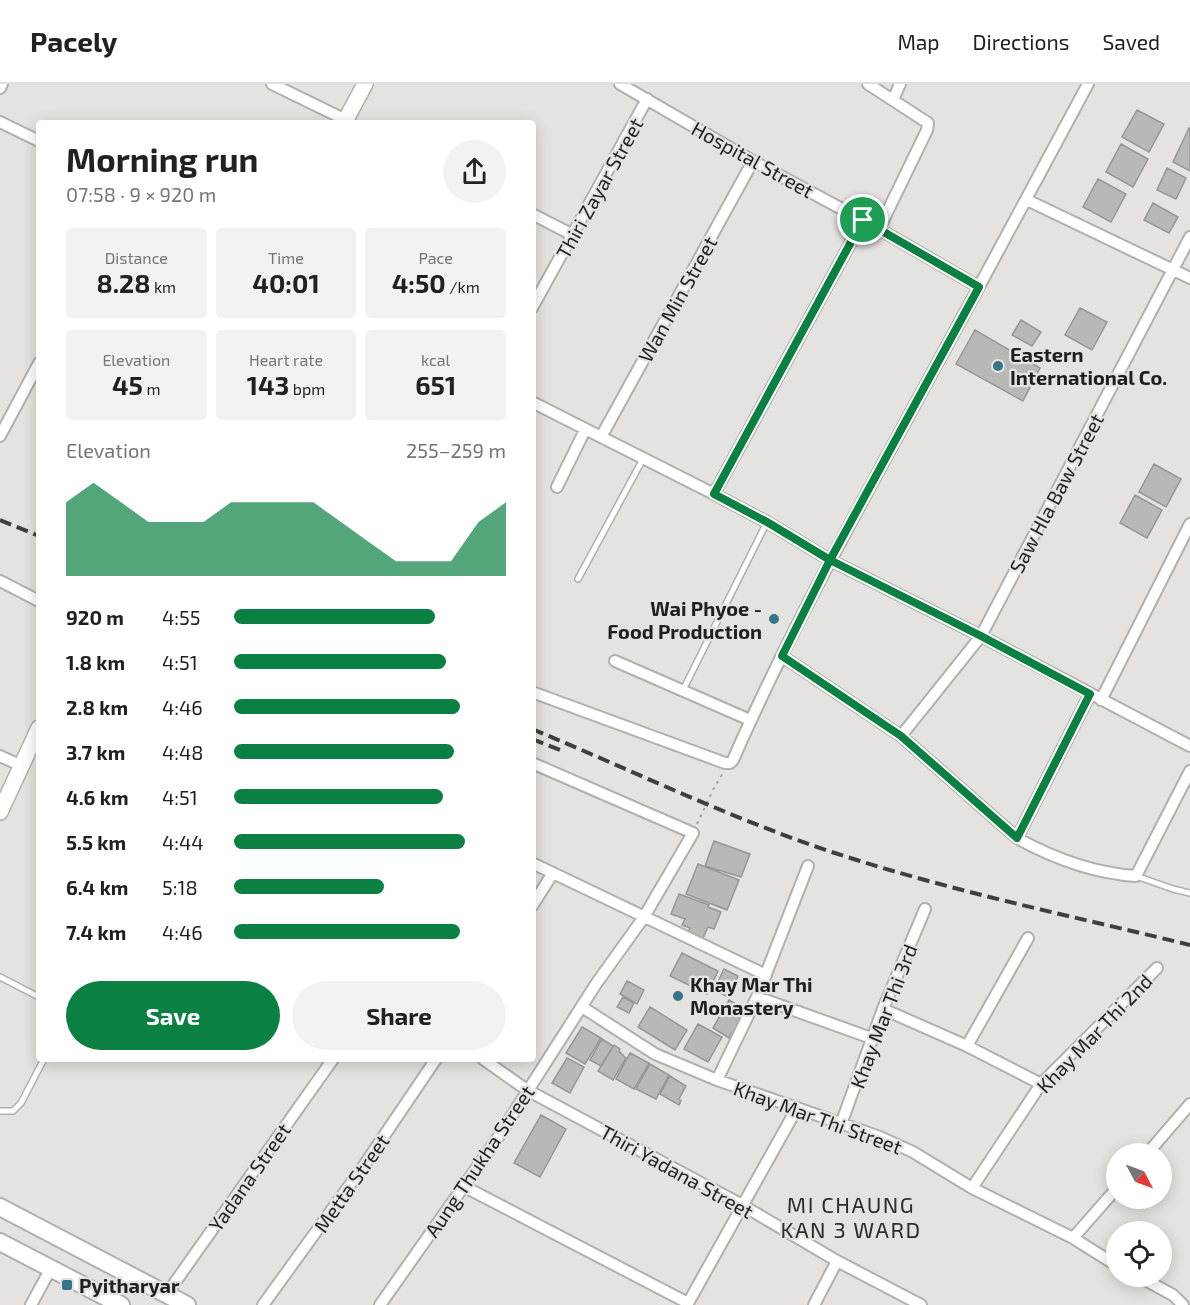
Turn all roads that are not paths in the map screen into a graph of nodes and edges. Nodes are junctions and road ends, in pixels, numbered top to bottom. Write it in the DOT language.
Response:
graph roads {
  1 [pos="2,84"];
  2 [pos="272,84"];
  3 [pos="365,84"];
  4 [pos="620,84"];
  5 [pos="868,84"];
  6 [pos="900,84"];
  7 [pos="1088,84"];
  8 [pos="0,88"];
  9 [pos="647,99"];
  10 [pos="893,100"];
  11 [pos="343,120"];
  12 [pos="348,120"];
  13 [pos="0,122"];
  14 [pos="36,140"];
  15 [pos="753,160"];
  16 [pos="1027,200"];
  17 [pos="536,216"];
  18 [pos="863,220"];
  19 [pos="879,229"];
  20 [pos="573,235"];
  21 [pos="1190,237"];
  22 [pos="1174,270"];
  23 [pos="1190,278"];
  24 [pos="979,287"];
  25 [pos="536,301"];
  26 [pos="36,368"];
  27 [pos="536,404"];
  28 [pos="3,424"];
  29 [pos="585,430"];
  30 [pos="0,436"];
  31 [pos="601,437"];
  32 [pos="643,458"];
  33 [pos="557,487"];
  34 [pos="714,494"];
  35 [pos="767,522"];
  36 [pos="1190,524"];
  37 [pos="830,560"];
  38 [pos="578,579"];
  39 [pos="0,581"];
  40 [pos="36,600"];
  41 [pos="981,636"];
  42 [pos="782,656"];
  43 [pos="615,661"];
  44 [pos="683,691"];
  45 [pos="536,693"];
  46 [pos="1090,694"];
  47 [pos="1101,700"];
  48 [pos="750,720"];
  49 [pos="36,735"];
  50 [pos="901,736"];
  51 [pos="1190,746"];
  52 [pos="0,756"];
  53 [pos="22,766"];
  54 [pos="536,766"];
  55 [pos="1190,771"];
  56 [pos="0,812"];
  57 [pos="1017,838"];
  58 [pos="536,865"];
  59 [pos="808,866"];
  60 [pos="553,873"];
  61 [pos="1136,876"];
  62 [pos="1190,893"];
  63 [pos="536,900"];
  64 [pos="925,909"];
  65 [pos="644,917"];
  66 [pos="1028,938"];
  67 [pos="1157,968"];
  68 [pos="766,975"];
  69 [pos="0,977"];
  70 [pos="36,995"];
  71 [pos="758,997"];
  72 [pos="582,1007"];
  73 [pos="884,1010"];
  74 [pos="874,1039"];
  75 [pos="967,1046"];
  76 [pos="42,1062"];
  77 [pos="331,1062"];
  78 [pos="434,1062"];
  79 [pos="487,1062"];
  80 [pos="717,1080"];
  81 [pos="1041,1084"];
  82 [pos="527,1090"];
  83 [pos="1190,1104"];
  84 [pos="796,1108"];
  85 [pos="0,1111"];
  86 [pos="841,1124"];
  87 [pos="1156,1143"];
  88 [pos="463,1186"];
  89 [pos="972,1188"];
  90 [pos="1106,1201"];
  91 [pos="742,1205"];
  92 [pos="0,1206"];
  93 [pos="1073,1238"];
  94 [pos="0,1242"];
  95 [pos="1106,1258"];
  96 [pos="837,1261"];
  97 [pos="51,1268"];
  98 [pos="1158,1287"];
  99 [pos="166,1295"];
  100 [pos="688,1304"];
  101 [pos="31,1305"];
  102 [pos="121,1305"];
  103 [pos="187,1305"];
  104 [pos="263,1305"];
  105 [pos="380,1305"];
  106 [pos="814,1305"];
  107 [pos="921,1305"];
  108 [pos="1184,1305"];
  1 -- 8 [label="street"];
  2 -- 11 [label="street"];
  3 -- 12 [label="street"];
  4 -- 9 [label="street, Hospital Street"];
  5 -- 10 [label="street"];
  6 -- 10 [label="street"];
  7 -- 16 [label="street"];
  9 -- 15 [label="street, Hospital Street"];
  9 -- 20 [label="street, Thiri Zayar Street"];
  10 -- 19 [label="street"];
  13 -- 14 [label="street"];
  15 -- 18 [label="street, Hospital Street"];
  15 -- 31 [label="street, Wan Min Street"];
  16 -- 22 [label="street"];
  16 -- 24 [label="street"];
  17 -- 20 [label="street"];
  18 -- 19 [label="street, Hospital Street"];
  18 -- 34 [label="street"];
  19 -- 24 [label="street, Hospital Street"];
  20 -- 25 [label="street, Thiri Zayar Street"];
  21 -- 22 [label="street, Saw Hla Baw Street"];
  22 -- 23 [label="street"];
  22 -- 41 [label="street, Saw Hla Baw Street"];
  24 -- 37 [label="street"];
  26 -- 28 [label="street"];
  27 -- 29 [label="street"];
  28 -- 30 [label="street"];
  29 -- 31 [label="street"];
  29 -- 33 [label="street"];
  31 -- 32 [label="street"];
  32 -- 34 [label="street"];
  32 -- 38 [label="lane"];
  34 -- 35 [label="street"];
  35 -- 37 [label="street"];
  35 -- 44 [label="lane"];
  36 -- 47 [label="street"];
  37 -- 41 [label="street"];
  37 -- 42 [label="street"];
  39 -- 40 [label="street"];
  41 -- 46 [label="street"];
  41 -- 50 [label="street, Saw Hla Baw Street"];
  42 -- 48 [label="street"];
  42 -- 50 [label="street"];
  43 -- 44 [label="street"];
  44 -- 48 [label="street"];
  45 -- 48 [label="street"];
  46 -- 47 [label="street"];
  46 -- 57 [label="street"];
  47 -- 51 [label="street"];
  49 -- 53 [label="street"];
  50 -- 57 [label="street"];
  52 -- 53 [label="street"];
  53 -- 56 [label="street"];
  54 -- 65 [label="street, Aung Thukha Street"];
  55 -- 61 [label="street"];
  57 -- 61 [label="street"];
  58 -- 60 [label="street"];
  59 -- 68 [label="street"];
  60 -- 63 [label="street"];
  60 -- 65 [label="street"];
  61 -- 62 [label="lane"];
  64 -- 73 [label="street, Khay Mar Thi 3rd"];
  65 -- 68 [label="street"];
  65 -- 72 [label="street, Aung Thukha Street"];
  66 -- 75 [label="street"];
  67 -- 81 [label="street, Khay Mar Thi 2nd"];
  68 -- 71 [label="street"];
  69 -- 70 [label="lane"];
  71 -- 74 [label="street"];
  71 -- 80 [label="street"];
  72 -- 80 [label="street, Khay Mar Thi Street"];
  72 -- 82 [label="street, Aung Thukha Street"];
  73 -- 74 [label="street, Khay Mar Thi 3rd"];
  73 -- 75 [label="street"];
  74 -- 86 [label="street, Khay Mar Thi 3rd"];
  75 -- 81 [label="street"];
  76 -- 85 [label="lane"];
  77 -- 99 [label="street, Yadana Street"];
  78 -- 104 [label="street, Metta Street"];
  79 -- 82 [label="street, Thiri Yadana Street"];
  80 -- 84 [label="street, Khay Mar Thi Street"];
  81 -- 89 [label="street, Khay Mar Thi 2nd"];
  82 -- 88 [label="street, Aung Thukha Street"];
  82 -- 91 [label="street, Thiri Yadana Street"];
  83 -- 87 [label="street"];
  84 -- 86 [label="street, Khay Mar Thi Street"];
  84 -- 91 [label="street"];
  86 -- 89 [label="street, Khay Mar Thi Street"];
  88 -- 100 [label="street"];
  88 -- 105 [label="street, Aung Thukha Street"];
  89 -- 93 [label="street, Khay Mar Thi Street"];
  90 -- 93 [label="street"];
  91 -- 96 [label="street, Thiri Yadana Street"];
  91 -- 100 [label="street"];
  92 -- 99 [label="main road"];
  93 -- 95 [label="street, Khay Mar Thi Street"];
  94 -- 97 [label="main road"];
  96 -- 106 [label="street"];
  96 -- 107 [label="street, Thiri Yadana Street"];
  97 -- 101 [label="street"];
  97 -- 102 [label="main road"];
  98 -- 108 [label="street"];
  99 -- 103 [label="main road"];
}
